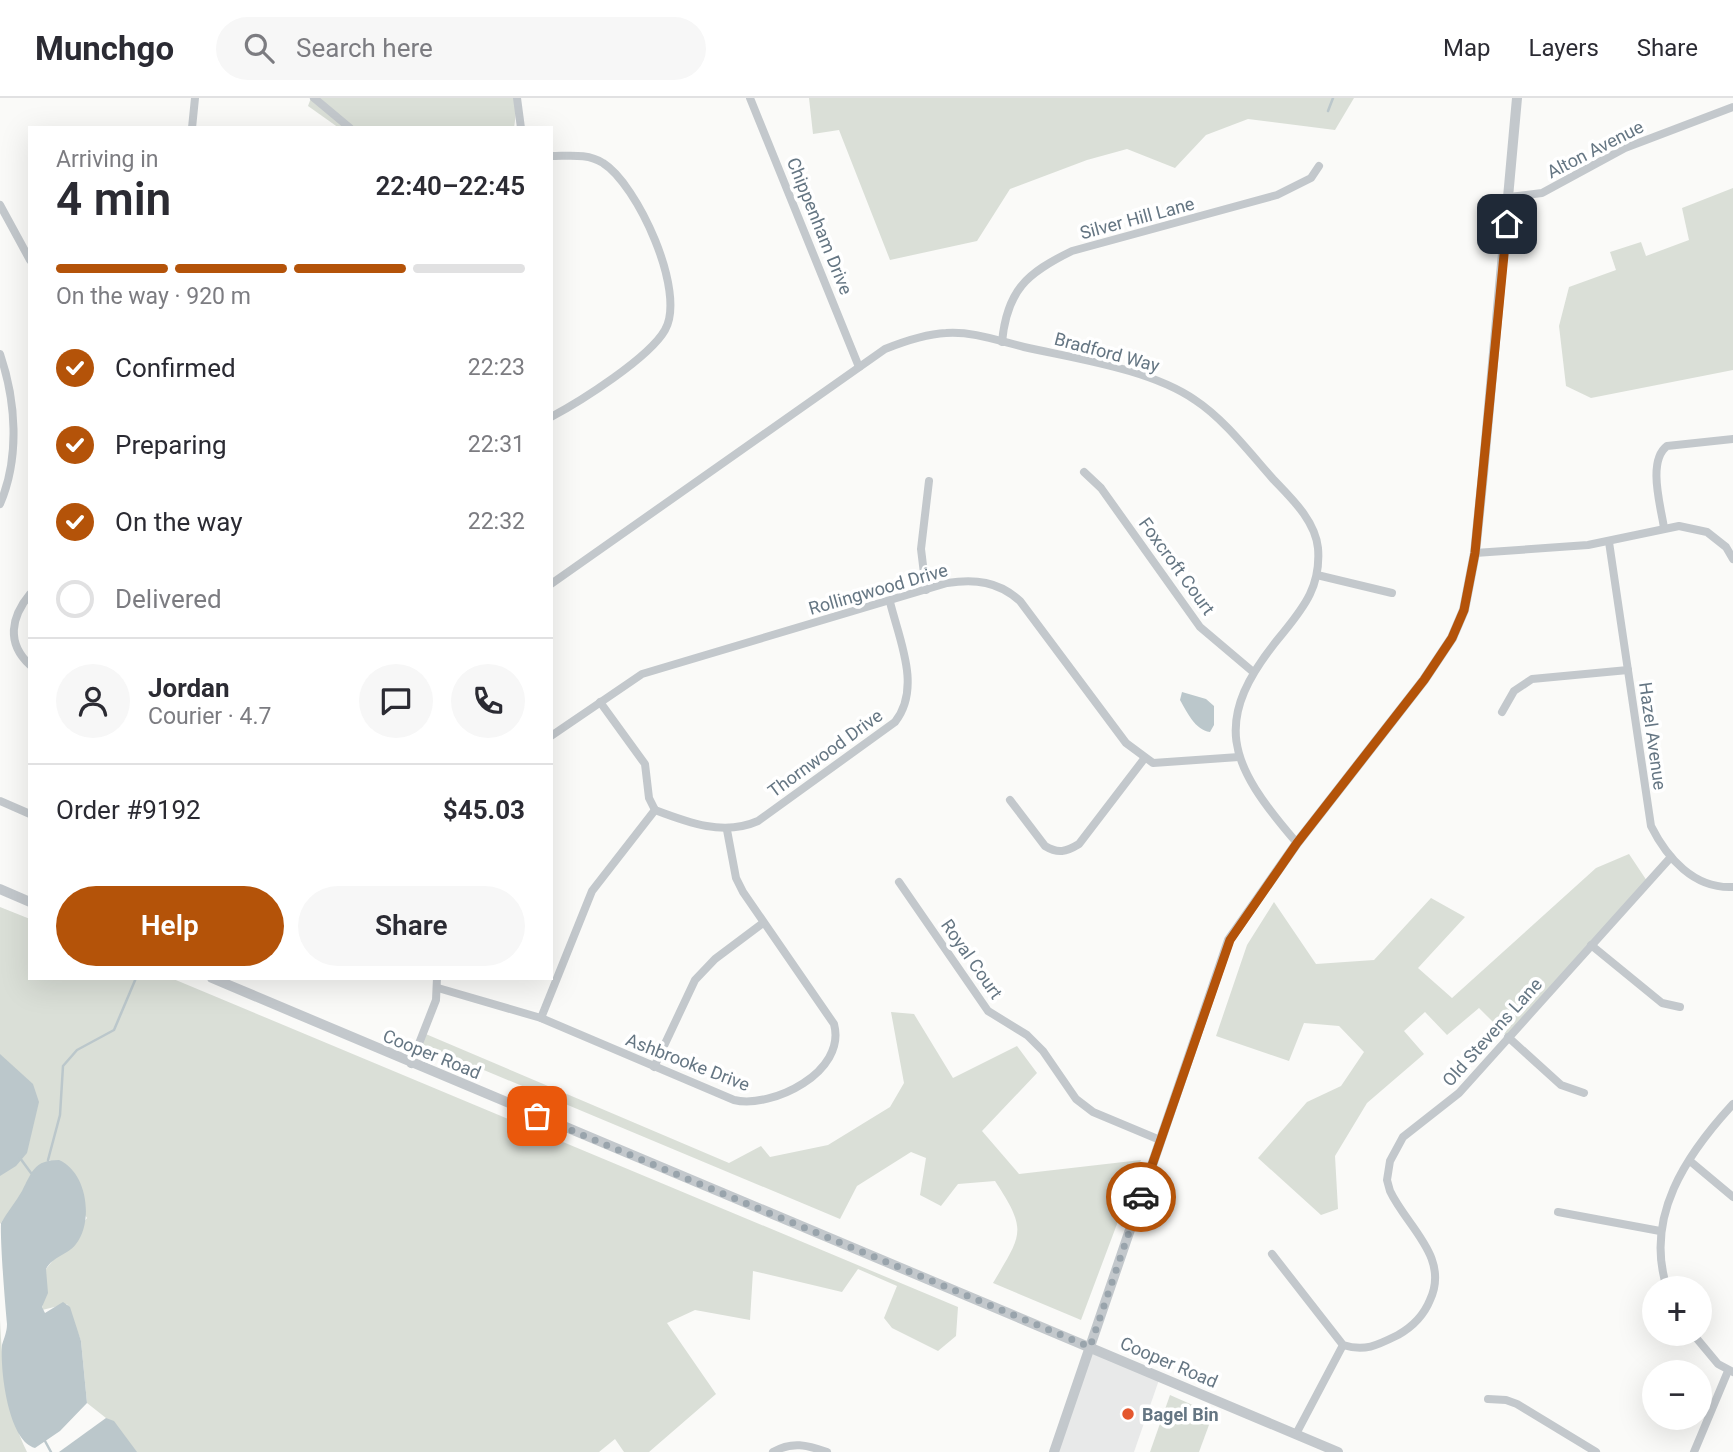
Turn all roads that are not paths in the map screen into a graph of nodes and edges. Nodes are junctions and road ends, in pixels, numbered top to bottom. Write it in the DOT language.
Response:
graph roads {
  1 [pos="195,98"];
  2 [pos="314,98"];
  3 [pos="517,98"];
  4 [pos="750,98"];
  5 [pos="1517,98"];
  6 [pos="1733,107"];
  7 [pos="192,126"];
  8 [pos="348,126"];
  9 [pos="521,126"];
  10 [pos="553,156"];
  11 [pos="1319,166"];
  12 [pos="1509,197"];
  13 [pos="0,205"];
  14 [pos="28,256"];
  15 [pos="1002,342"];
  16 [pos="0,354"];
  17 [pos="859,367"];
  18 [pos="553,416"];
  19 [pos="1733,439"];
  20 [pos="1084,472"];
  21 [pos="929,481"];
  22 [pos="0,504"];
  23 [pos="1664,528"];
  24 [pos="1609,542"];
  25 [pos="1475,553"];
  26 [pos="1733,559"];
  27 [pos="1317,575"];
  28 [pos="553,583"];
  29 [pos="926,590"];
  30 [pos="1392,593"];
  31 [pos="28,597"];
  32 [pos="890,602"];
  33 [pos="28,663"];
  34 [pos="1628,670"];
  35 [pos="1252,671"];
  36 [pos="600,702"];
  37 [pos="1502,712"];
  38 [pos="553,735"];
  39 [pos="1240,757"];
  40 [pos="1144,759"];
  41 [pos="1010,800"];
  42 [pos="0,801"];
  43 [pos="655,810"];
  44 [pos="28,813"];
  45 [pos="727,830"];
  46 [pos="1297,843"];
  47 [pos="1671,857"];
  48 [pos="899,882"];
  49 [pos="1733,887"];
  50 [pos="0,889"];
  51 [pos="28,901"];
  52 [pos="763,923"];
  53 [pos="1591,945"];
  54 [pos="217,980"];
  55 [pos="437,980"];
  56 [pos="438,988"];
  57 [pos="1680,1007"];
  58 [pos="541,1018"];
  59 [pos="1508,1037"];
  60 [pos="411,1064"];
  61 [pos="654,1067"];
  62 [pos="1584,1093"];
  63 [pos="1733,1104"];
  64 [pos="1160,1140"];
  65 [pos="1690,1161"];
  66 [pos="1733,1197"];
  67 [pos="1558,1212"];
  68 [pos="1660,1231"];
  69 [pos="1272,1254"];
  70 [pos="1664,1276"];
  71 [pos="1343,1345"];
  72 [pos="1703,1346"];
  73 [pos="1090,1347"];
  74 [pos="1731,1371"];
  75 [pos="1488,1399"];
  76 [pos="1296,1434"];
  77 [pos="773,1452"];
  78 [pos="827,1452"];
  79 [pos="1054,1452"];
  80 [pos="1338,1452"];
  81 [pos="1596,1452"];
  82 [pos="1694,1452"];
  1 -- 7 [label="street"];
  2 -- 8 [label="street"];
  3 -- 9 [label="street"];
  4 -- 17 [label="street, Chippenham Drive"];
  5 -- 12 [label="street"];
  6 -- 12 [label="street, Alton Avenue"];
  10 -- 18 [label="street"];
  11 -- 15 [label="street, Silver Hill Lane"];
  12 -- 25 [label="street"];
  13 -- 14 [label="street"];
  15 -- 17 [label="street, Bradford Way"];
  15 -- 27 [label="street, Bradford Way"];
  16 -- 22 [label="street"];
  17 -- 28 [label="street, Bradford Way"];
  19 -- 23 [label="street"];
  20 -- 35 [label="street, Foxcroft Court"];
  21 -- 29 [label="street"];
  23 -- 24 [label="street"];
  23 -- 26 [label="street"];
  24 -- 25 [label="street"];
  24 -- 34 [label="street, Hazel Avenue"];
  25 -- 46 [label="street"];
  27 -- 30 [label="street"];
  27 -- 35 [label="street, Bradford Way"];
  29 -- 32 [label="street, Rollingwood Drive"];
  29 -- 40 [label="street, Rollingwood Drive"];
  31 -- 33 [label="street"];
  32 -- 36 [label="street, Rollingwood Drive"];
  32 -- 45 [label="street, Thornwood Drive"];
  34 -- 37 [label="street"];
  34 -- 47 [label="street, Hazel Avenue"];
  35 -- 39 [label="street, Bradford Way"];
  36 -- 38 [label="street, Rollingwood Drive"];
  36 -- 43 [label="street"];
  39 -- 40 [label="street"];
  39 -- 46 [label="street, Bradford Way"];
  40 -- 41 [label="street"];
  42 -- 44 [label="street"];
  43 -- 45 [label="street, Thornwood Drive"];
  43 -- 58 [label="street"];
  45 -- 52 [label="street, Ashbrooke Drive"];
  46 -- 64 [label="street"];
  47 -- 49 [label="street, Hazel Avenue"];
  47 -- 53 [label="street, Old Stevens Lane"];
  48 -- 64 [label="street, Royal Court"];
  50 -- 51 [label="street"];
  52 -- 61 [label="street"];
  52 -- 61 [label="street, Ashbrooke Drive"];
  53 -- 57 [label="street"];
  53 -- 59 [label="street, Old Stevens Lane"];
  54 -- 60 [label="street, Cooper Road"];
  55 -- 56 [label="street"];
  56 -- 58 [label="street, Ashbrooke Drive"];
  56 -- 60 [label="street"];
  58 -- 61 [label="street, Ashbrooke Drive"];
  59 -- 62 [label="street"];
  59 -- 71 [label="street, Old Stevens Lane"];
  60 -- 73 [label="street, Cooper Road"];
  63 -- 65 [label="street"];
  64 -- 73 [label="street"];
  65 -- 66 [label="street"];
  65 -- 68 [label="street"];
  67 -- 68 [label="street"];
  68 -- 70 [label="street"];
  69 -- 71 [label="street"];
  71 -- 76 [label="street"];
  72 -- 74 [label="street"];
  73 -- 76 [label="street, Cooper Road"];
  73 -- 79 [label="street"];
  74 -- 82 [label="street"];
  75 -- 81 [label="street"];
  76 -- 80 [label="street, Cooper Road"];
  77 -- 78 [label="street"];
}
